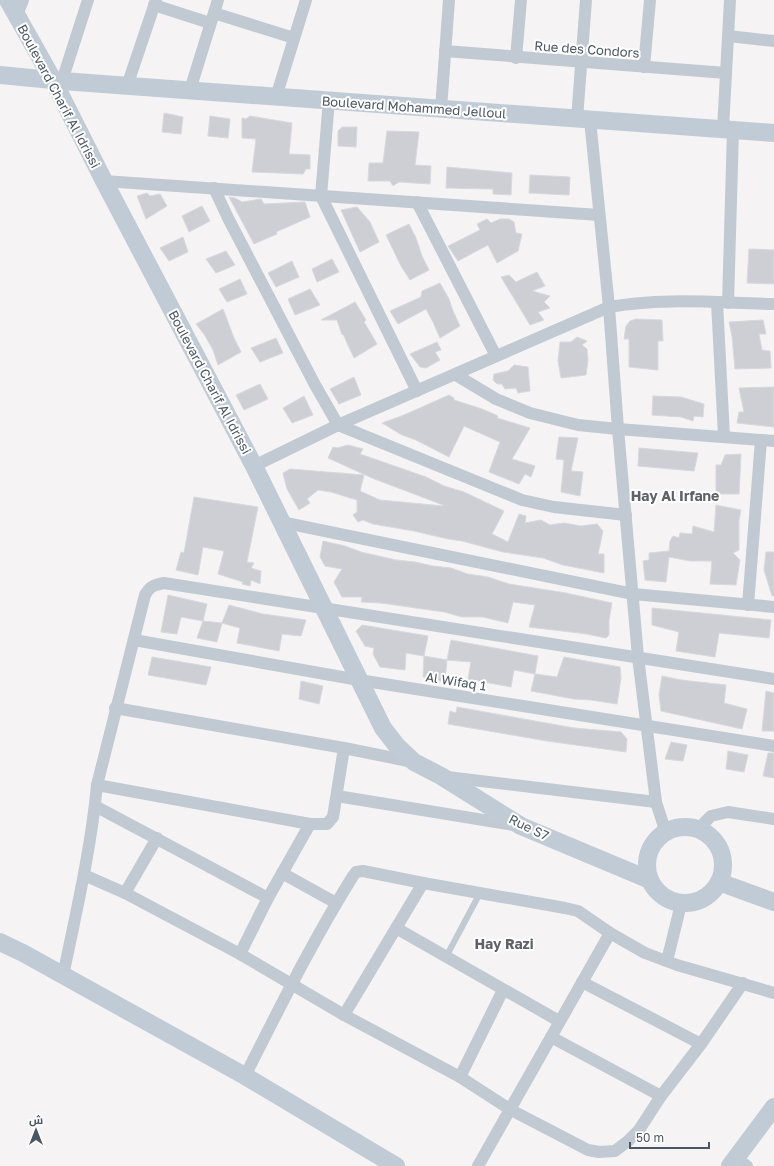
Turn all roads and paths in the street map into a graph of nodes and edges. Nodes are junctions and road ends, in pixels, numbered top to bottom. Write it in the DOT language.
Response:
graph roads {
  1 [pos="8,0"];
  2 [pos="88,0"];
  3 [pos="218,0"];
  4 [pos="306,0"];
  5 [pos="449,0"];
  6 [pos="521,0"];
  7 [pos="586,0"];
  8 [pos="650,0"];
  9 [pos="730,0"];
  10 [pos="155,2"];
  11 [pos="20,8"];
  12 [pos="212,18"];
  13 [pos="728,36"];
  14 [pos="294,38"];
  15 [pos="774,41"];
  16 [pos="445,51"];
  17 [pos="516,58"];
  18 [pos="580,62"];
  19 [pos="644,67"];
  20 [pos="726,73"];
  21 [pos="0,75"];
  22 [pos="58,81"];
  23 [pos="127,86"];
  24 [pos="190,90"];
  25 [pos="276,96"];
  26 [pos="329,100"];
  27 [pos="441,109"];
  28 [pos="584,119"];
  29 [pos="728,129"];
  30 [pos="774,133"];
  31 [pos="104,181"];
  32 [pos="214,188"];
  33 [pos="322,196"];
  34 [pos="417,202"];
  35 [pos="598,215"];
  36 [pos="723,302"];
  37 [pos="774,304"];
  38 [pos="609,307"];
  39 [pos="496,356"];
  40 [pos="456,375"];
  41 [pos="417,391"];
  42 [pos="338,425"];
  43 [pos="618,429"];
  44 [pos="724,436"];
  45 [pos="761,440"];
  46 [pos="774,441"];
  47 [pos="254,466"];
  48 [pos="626,515"];
  49 [pos="281,522"];
  50 [pos="633,594"];
  51 [pos="748,605"];
  52 [pos="774,607"];
  53 [pos="324,609"];
  54 [pos="134,640"];
  55 [pos="638,658"];
  56 [pos="774,679"];
  57 [pos="359,680"];
  58 [pos="115,708"];
  59 [pos="646,726"];
  60 [pos="774,746"];
  61 [pos="344,748"];
  62 [pos="414,762"];
  63 [pos="441,776"];
  64 [pos="97,784"];
  65 [pos="337,796"];
  66 [pos="656,802"];
  67 [pos="95,806"];
  68 [pos="774,819"];
  69 [pos="310,824"];
  70 [pos="521,826"];
  71 [pos="698,829"];
  72 [pos="666,833"];
  73 [pos="157,838"];
  74 [pos="282,873"];
  75 [pos="84,875"];
  76 [pos="650,880"];
  77 [pos="719,882"];
  78 [pos="423,883"];
  79 [pos="125,893"];
  80 [pos="480,893"];
  81 [pos="268,898"];
  82 [pos="774,902"];
  83 [pos="336,903"];
  84 [pos="681,904"];
  85 [pos="396,928"];
  86 [pos="610,933"];
  87 [pos="0,942"];
  88 [pos="240,954"];
  89 [pos="446,957"];
  90 [pos="667,961"];
  91 [pos="63,976"];
  92 [pos="582,982"];
  93 [pos="292,984"];
  94 [pos="743,984"];
  95 [pos="503,990"];
  96 [pos="774,993"];
  97 [pos="344,1015"];
  98 [pos="559,1021"];
  99 [pos="552,1037"];
  100 [pos="701,1044"];
  101 [pos="245,1076"];
  102 [pos="460,1077"];
  103 [pos="661,1096"];
  104 [pos="774,1107"];
  105 [pos="511,1110"];
  106 [pos="738,1163"];
  107 [pos="396,1166"];
  108 [pos="478,1166"];
  1 -- 11 [label="street, Boulevard Charif Al Idrissi"];
  2 -- 22 [label="street"];
  3 -- 12 [label="street"];
  4 -- 14 [label="street"];
  5 -- 16 [label="street"];
  6 -- 17 [label="street"];
  7 -- 18 [label="street"];
  8 -- 19 [label="street"];
  9 -- 13 [label="street"];
  10 -- 12 [label="street"];
  10 -- 23 [label="street"];
  11 -- 22 [label="street, Boulevard Charif Al Idrissi"];
  12 -- 14 [label="street"];
  12 -- 24 [label="street"];
  13 -- 15 [label="street"];
  13 -- 20 [label="street"];
  14 -- 25 [label="street"];
  16 -- 17 [label="street, Rue des Condors"];
  16 -- 27 [label="street"];
  17 -- 18 [label="street, Rue des Condors"];
  18 -- 19 [label="street, Rue des Condors"];
  18 -- 28 [label="street"];
  19 -- 20 [label="street, Rue des Condors"];
  20 -- 29 [label="street"];
  21 -- 22 [label="street, Boulevard Mohammed Jelloul"];
  22 -- 23 [label="street, Boulevard Mohammed Jelloul"];
  22 -- 31 [label="street, Boulevard Charif Al Idrissi"];
  23 -- 24 [label="street, Boulevard Mohammed Jelloul"];
  24 -- 25 [label="street, Boulevard Mohammed Jelloul"];
  25 -- 26 [label="street, Boulevard Mohammed Jelloul"];
  26 -- 27 [label="street, Boulevard Mohammed Jelloul"];
  26 -- 33 [label="street"];
  27 -- 28 [label="street, Boulevard Mohammed Jelloul"];
  28 -- 29 [label="street, Boulevard Mohammed Jelloul"];
  28 -- 35 [label="street"];
  29 -- 30 [label="street, Boulevard Mohammed Jelloul"];
  29 -- 36 [label="street"];
  31 -- 32 [label="street"];
  31 -- 47 [label="street, Boulevard Charif Al Idrissi"];
  32 -- 33 [label="street"];
  32 -- 42 [label="street"];
  33 -- 34 [label="street"];
  33 -- 41 [label="street"];
  34 -- 35 [label="street"];
  34 -- 39 [label="street"];
  35 -- 38 [label="street"];
  36 -- 37 [label="street"];
  36 -- 38 [label="street"];
  36 -- 44 [label="street"];
  38 -- 39 [label="street"];
  38 -- 43 [label="street"];
  39 -- 40 [label="street"];
  40 -- 41 [label="street"];
  40 -- 43 [label="street"];
  41 -- 42 [label="street"];
  42 -- 47 [label="street"];
  42 -- 48 [label="street"];
  43 -- 44 [label="street"];
  43 -- 48 [label="street"];
  44 -- 45 [label="street"];
  45 -- 46 [label="street"];
  45 -- 51 [label="street"];
  47 -- 49 [label="street, Boulevard Charif Al Idrissi"];
  48 -- 50 [label="street"];
  49 -- 50 [label="street"];
  49 -- 53 [label="street, Boulevard Charif Al Idrissi"];
  50 -- 51 [label="street"];
  50 -- 55 [label="street"];
  51 -- 52 [label="street"];
  53 -- 54 [label="street"];
  53 -- 55 [label="street"];
  53 -- 57 [label="street, Boulevard Charif Al Idrissi"];
  54 -- 57 [label="street, Al Wifaq 1"];
  54 -- 58 [label="street"];
  55 -- 56 [label="street"];
  55 -- 59 [label="street"];
  57 -- 59 [label="street, Al Wifaq 1"];
  57 -- 62 [label="street, Boulevard Charif Al Idrissi"];
  58 -- 61 [label="street"];
  58 -- 64 [label="street"];
  59 -- 60 [label="street, Al Wifaq 1"];
  59 -- 66 [label="street"];
  61 -- 62 [label="street"];
  61 -- 65 [label="street"];
  62 -- 63 [label="street, Rue S7"];
  63 -- 66 [label="street"];
  63 -- 70 [label="street, Rue S7"];
  64 -- 67 [label="street"];
  64 -- 69 [label="street"];
  65 -- 69 [label="street"];
  65 -- 70 [label="street"];
  66 -- 72 [label="street"];
  67 -- 73 [label="street"];
  67 -- 75 [label="street"];
  68 -- 71 [label="street"];
  69 -- 74 [label="street"];
  70 -- 76 [label="street, Rue S7"];
  71 -- 72 [label="street"];
  71 -- 77 [label="street"];
  72 -- 76 [label="street"];
  73 -- 79 [label="street"];
  73 -- 81 [label="street"];
  74 -- 81 [label="street"];
  74 -- 83 [label="street"];
  75 -- 79 [label="street"];
  75 -- 91 [label="street"];
  76 -- 84 [label="street"];
  77 -- 82 [label="street"];
  77 -- 84 [label="street"];
  78 -- 80 [label="street"];
  78 -- 83 [label="street"];
  78 -- 85 [label="street"];
  79 -- 88 [label="street"];
  80 -- 86 [label="street"];
  80 -- 89 [label="lane"];
  81 -- 88 [label="street"];
  83 -- 93 [label="street"];
  84 -- 90 [label="street"];
  85 -- 89 [label="street"];
  85 -- 97 [label="street"];
  86 -- 90 [label="street"];
  86 -- 92 [label="street"];
  87 -- 91 [label="street"];
  88 -- 93 [label="street"];
  89 -- 95 [label="street"];
  90 -- 94 [label="street"];
  91 -- 101 [label="street"];
  92 -- 98 [label="street"];
  92 -- 100 [label="street"];
  93 -- 97 [label="street"];
  93 -- 101 [label="street"];
  94 -- 96 [label="street"];
  94 -- 100 [label="street"];
  95 -- 98 [label="street"];
  95 -- 102 [label="street"];
  97 -- 102 [label="street"];
  98 -- 99 [label="street"];
  99 -- 103 [label="street"];
  99 -- 105 [label="street"];
  100 -- 103 [label="street"];
  101 -- 107 [label="street"];
  102 -- 105 [label="street"];
  103 -- 105 [label="street"];
  104 -- 106 [label="street"];
  105 -- 108 [label="street"];
}
